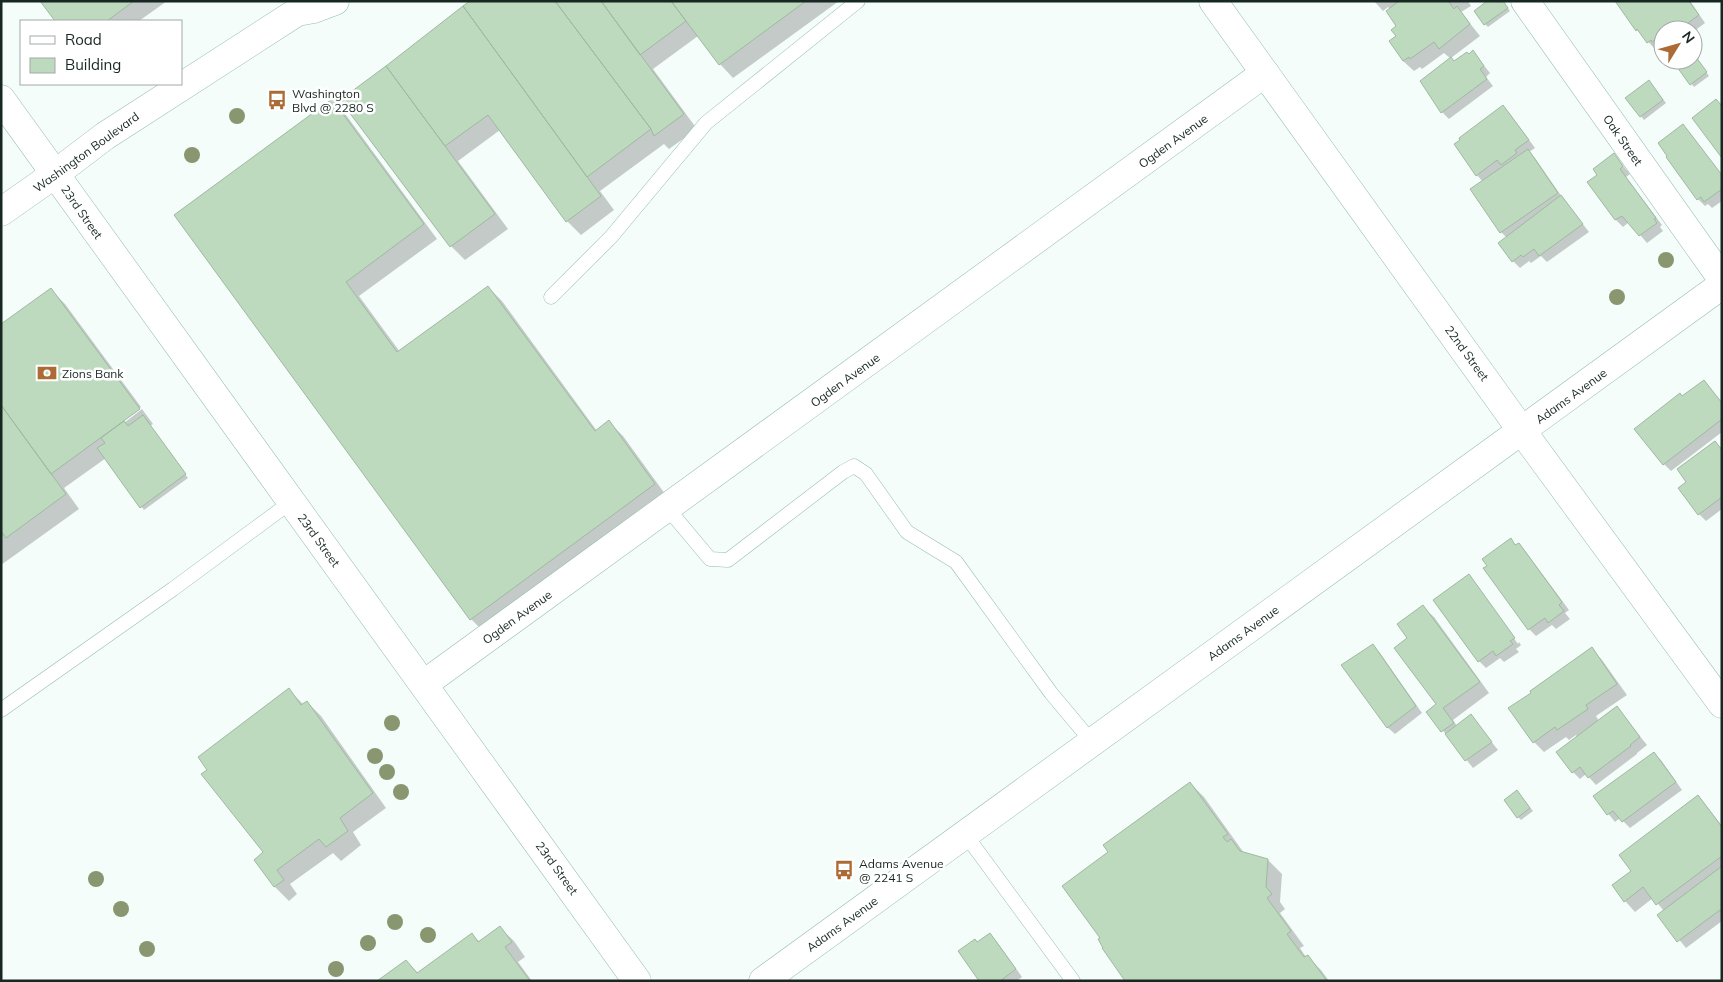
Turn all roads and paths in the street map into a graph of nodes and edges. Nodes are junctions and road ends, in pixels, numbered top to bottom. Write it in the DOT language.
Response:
graph roads {
  1 [pos="335,1"];
  2 [pos="858,1"];
  3 [pos="1524,1"];
  4 [pos="1223,5"];
  5 [pos="297,6"];
  6 [pos="1265,73"];
  7 [pos="182,83"];
  8 [pos="180,85"];
  9 [pos="1,99"];
  10 [pos="55,174"];
  11 [pos="1,212"];
  12 [pos="1722,279"];
  13 [pos="1722,285"];
  14 [pos="551,297"];
  15 [pos="1522,431"];
  16 [pos="291,502"];
  17 [pos="668,509"];
  18 [pos="424,684"];
  19 [pos="1722,704"];
  20 [pos="1,710"];
  21 [pos="1092,742"];
  22 [pos="965,834"];
  23 [pos="637,981"];
  24 [pos="764,981"];
  25 [pos="1074,981"];
  1 -- 5 [label="street, Washington Boulevard"];
  2 -- 14 [label="lane"];
  3 -- 12 [label="street, Oak Street"];
  4 -- 6 [label="street, 22nd Street"];
  5 -- 7 [label="street, Washington Boulevard"];
  6 -- 15 [label="street, 22nd Street"];
  6 -- 17 [label="street, Ogden Avenue"];
  8 -- 10 [label="street, Washington Boulevard"];
  9 -- 10 [label="street, 23rd Street"];
  10 -- 11 [label="street, Washington Boulevard"];
  10 -- 16 [label="street, 23rd Street"];
  13 -- 15 [label="street, Adams Avenue"];
  15 -- 19 [label="street, 22nd Street"];
  15 -- 21 [label="street, Adams Avenue"];
  16 -- 18 [label="street, 23rd Street"];
  16 -- 20 [label="lane"];
  17 -- 18 [label="street, Ogden Avenue"];
  17 -- 21 [label="lane"];
  18 -- 23 [label="street, 23rd Street"];
  21 -- 22 [label="street, Adams Avenue"];
  22 -- 24 [label="street, Adams Avenue"];
  22 -- 25 [label="lane"];
}
